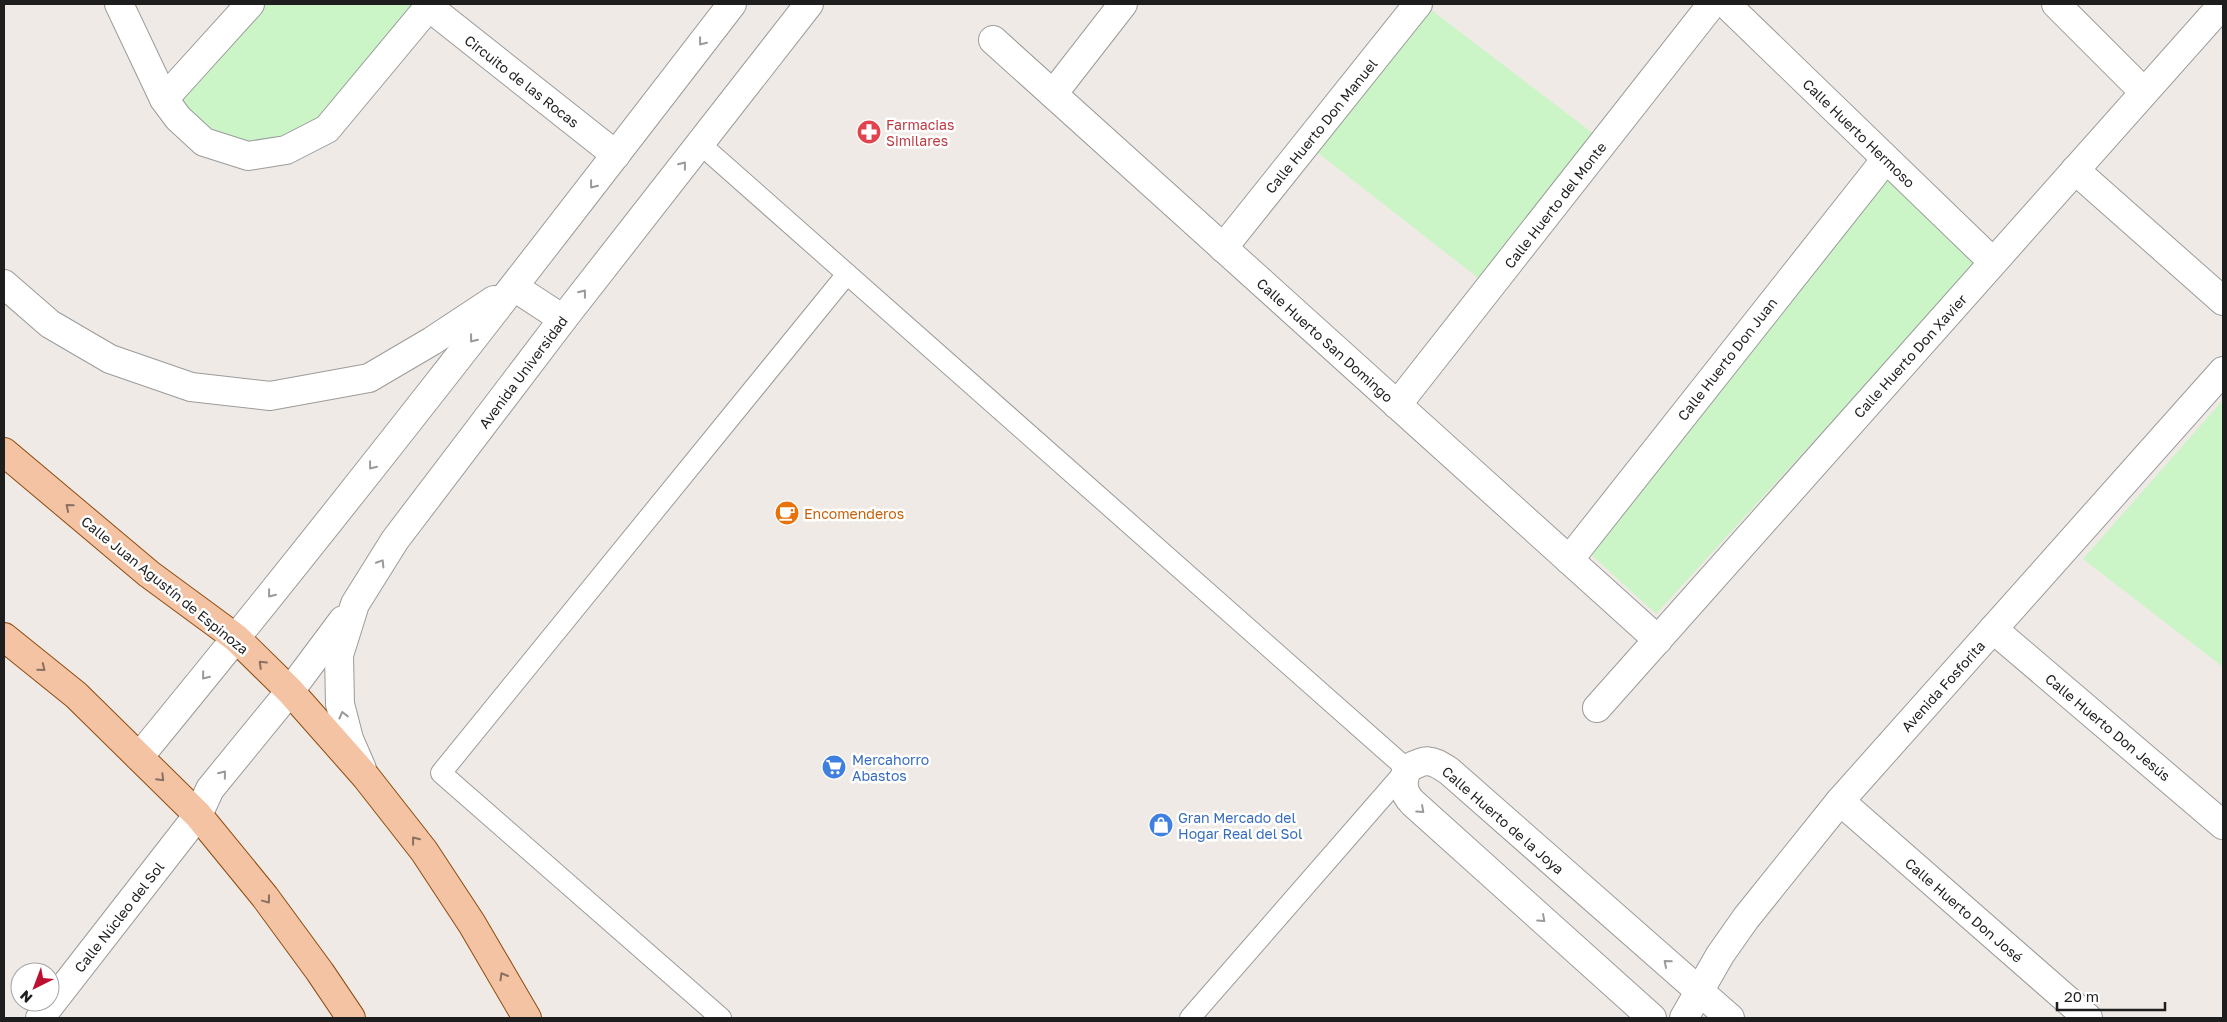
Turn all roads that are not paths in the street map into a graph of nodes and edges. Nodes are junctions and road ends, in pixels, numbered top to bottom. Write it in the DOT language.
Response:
graph roads {
  1 [pos="119,4"];
  2 [pos="250,4"];
  3 [pos="732,4"];
  4 [pos="809,4"];
  5 [pos="1122,4"];
  6 [pos="1418,4"];
  7 [pos="1712,4"];
  8 [pos="1726,4"];
  9 [pos="2056,4"];
  10 [pos="2223,4"];
  11 [pos="430,5"];
  12 [pos="993,40"];
  13 [pos="2144,92"];
  14 [pos="1053,94"];
  15 [pos="164,99"];
  16 [pos="699,143"];
  17 [pos="616,155"];
  18 [pos="1886,159"];
  19 [pos="2075,170"];
  20 [pos="1223,248"];
  21 [pos="1993,262"];
  22 [pos="847,274"];
  23 [pos="4,284"];
  24 [pos="514,287"];
  25 [pos="2223,301"];
  26 [pos="563,319"];
  27 [pos="2223,371"];
  28 [pos="1397,405"];
  29 [pos="4,452"];
  30 [pos="1569,560"];
  31 [pos="355,604"];
  32 [pos="1993,629"];
  33 [pos="4,637"];
  34 [pos="236,638"];
  35 [pos="1658,640"];
  36 [pos="290,691"];
  37 [pos="1597,708"];
  38 [pos="139,756"];
  39 [pos="1407,769"];
  40 [pos="366,777"];
  41 [pos="1840,801"];
  42 [pos="198,815"];
  43 [pos="2223,825"];
  44 [pos="1699,991"];
  45 [pos="40,1018"];
  46 [pos="351,1018"];
  47 [pos="527,1018"];
  48 [pos="720,1018"];
  49 [pos="1190,1018"];
  50 [pos="1652,1018"];
  51 [pos="1684,1018"];
  52 [pos="1730,1018"];
  53 [pos="2088,1018"];
  1 -- 15 [label="street, Circuito de las Rocas"];
  2 -- 15 [label="street"];
  3 -- 17 [label="street, one-way"];
  4 -- 16 [label="street, Avenida Universidad"];
  5 -- 14 [label="street"];
  6 -- 20 [label="street, Calle Huerto Don Manuel"];
  7 -- 28 [label="street, Calle Huerto del Monte"];
  8 -- 18 [label="street, Calle Huerto Hermoso"];
  9 -- 13 [label="street"];
  10 -- 13 [label="street, Calle Huerto Don Xavier"];
  11 -- 15 [label="street, Circuito de las Rocas"];
  11 -- 17 [label="street, Circuito de las Rocas"];
  12 -- 14 [label="street, Calle Huerto San Domingo"];
  13 -- 19 [label="street, Calle Huerto Don Xavier"];
  14 -- 20 [label="street, Calle Huerto San Domingo"];
  16 -- 22 [label="lane"];
  26 -- 16 [label="street, Avenida Universidad, one-way"];
  17 -- 24 [label="street, one-way"];
  18 -- 21 [label="street, Calle Huerto Hermoso"];
  18 -- 30 [label="street, Calle Huerto Don Juan"];
  19 -- 21 [label="street, Calle Huerto Don Xavier"];
  19 -- 25 [label="street"];
  20 -- 28 [label="street, Calle Huerto San Domingo"];
  21 -- 35 [label="street, Calle Huerto Don Xavier"];
  22 -- 39 [label="lane"];
  22 -- 48 [label="lane"];
  23 -- 24 [label="street"];
  24 -- 26 [label="street"];
  24 -- 34 [label="street, one-way"];
  31 -- 26 [label="street, Avenida Universidad, one-way"];
  27 -- 32 [label="street, Avenida Fosforita"];
  28 -- 30 [label="street, Calle Huerto San Domingo"];
  34 -- 29 [label="main road, Calle Juan Agustín de Espinoza, one-way"];
  30 -- 35 [label="street, Calle Huerto San Domingo"];
  31 -- 36 [label="street, Calle Núcleo del Sol"];
  40 -- 31 [label="street, Avenida Universidad, one-way"];
  32 -- 41 [label="street, Avenida Fosforita"];
  32 -- 43 [label="street, Calle Huerto Don Jesús"];
  33 -- 38 [label="main road, one-way"];
  36 -- 34 [label="main road, Calle Juan Agustín de Espinoza, one-way"];
  34 -- 38 [label="street, one-way"];
  35 -- 37 [label="street, Calle Huerto Don Xavier"];
  36 -- 40 [label="main road, Calle Juan Agustín de Espinoza"];
  42 -- 36 [label="street, Calle Núcleo del Sol, one-way"];
  38 -- 42 [label="main road, one-way"];
  44 -- 39 [label="street, Calle Huerto de la Joya, one-way"];
  39 -- 49 [label="lane"];
  39 -- 50 [label="street, one-way"];
  47 -- 40 [label="main road, Calle Juan Agustín de Espinoza, one-way"];
  41 -- 44 [label="street, Avenida Fosforita"];
  41 -- 53 [label="street, Calle Huerto Don José"];
  42 -- 45 [label="street, Calle Núcleo del Sol"];
  42 -- 46 [label="main road, one-way"];
  44 -- 51 [label="street, Avenida Fosforita"];
  44 -- 52 [label="street, Calle Huerto de la Joya"];
}
